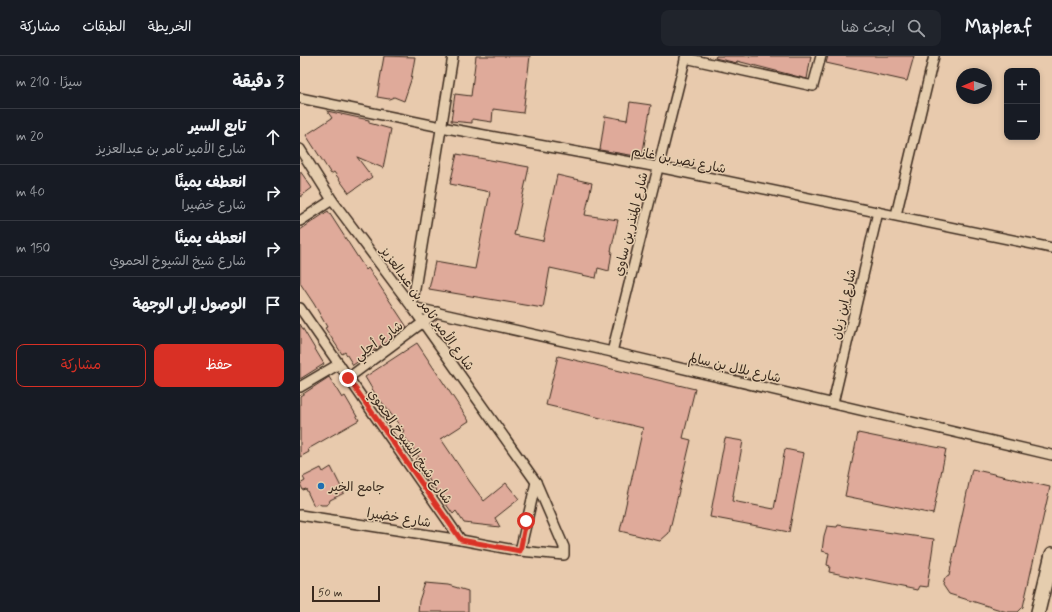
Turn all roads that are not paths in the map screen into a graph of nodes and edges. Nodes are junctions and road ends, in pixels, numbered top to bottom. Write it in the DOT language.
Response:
graph roads {
  1 [pos="453,56"];
  2 [pos="821,56"];
  3 [pos="934,56"];
  4 [pos="686,57"];
  5 [pos="300,98"];
  6 [pos="440,127"];
  7 [pos="300,149"];
  8 [pos="658,167"];
  9 [pos="332,200"];
  10 [pos="878,212"];
  11 [pos="896,215"];
  12 [pos="300,221"];
  13 [pos="1052,248"];
  14 [pos="412,306"];
  15 [pos="300,308"];
  16 [pos="437,312"];
  17 [pos="423,323"];
  18 [pos="612,352"];
  19 [pos="339,364"];
  20 [pos="348,378"];
  21 [pos="300,387"];
  22 [pos="832,403"];
  23 [pos="1052,455"];
  24 [pos="536,482"];
  25 [pos="300,514"];
  26 [pos="461,540"];
  27 [pos="520,551"];
  28 [pos="1052,554"];
  29 [pos="564,555"];
  30 [pos="1038,612"];
  1 -- 6 [label="street"];
  2 -- 4 [label="street"];
  3 -- 11 [label="street"];
  4 -- 8 [label="street, شارع المنذر بن ساوي"];
  5 -- 6 [label="street, شارع نصر بن غانم"];
  6 -- 8 [label="street, شارع نصر بن غانم"];
  6 -- 14 [label="street"];
  7 -- 9 [label="street, شارع الأمير ثامر بن عبدالعزيز"];
  8 -- 10 [label="street, شارع نصر بن غانم"];
  8 -- 18 [label="street, شارع المنذر بن ساوي"];
  9 -- 12 [label="street"];
  9 -- 14 [label="street, شارع الأمير ثامر بن عبدالعزيز"];
  10 -- 11 [label="street, شارع نصر بن غانم"];
  10 -- 22 [label="street, شارع ابن زيان"];
  11 -- 13 [label="street, شارع نصر بن غانم"];
  14 -- 16 [label="street, شارع بلال بن سالم"];
  14 -- 17 [label="street, شارع الأمير ثامر بن عبدالعزيز"];
  15 -- 19 [label="street, شارع شيخ الشيوخ الحموي"];
  16 -- 17 [label="street, شارع أجلي"];
  16 -- 18 [label="street, شارع بلال بن سالم"];
  17 -- 20 [label="street, شارع أجلي"];
  17 -- 24 [label="street, شارع الأمير ثامر بن عبدالعزيز"];
  18 -- 22 [label="street, شارع بلال بن سالم"];
  19 -- 20 [label="street, شارع شيخ الشيوخ الحموي"];
  19 -- 21 [label="street"];
  20 -- 26 [label="street, شارع شيخ الشيوخ الحموي"];
  22 -- 23 [label="street, شارع بلال بن سالم"];
  24 -- 27 [label="street"];
  24 -- 29 [label="street, شارع الأمير ثامر بن عبدالعزيز"];
  25 -- 26 [label="street, شارع خضيرا"];
  26 -- 27 [label="street, شارع خضيرا"];
  27 -- 29 [label="street, شارع خضيرا"];
  28 -- 30 [label="main road"];
}
